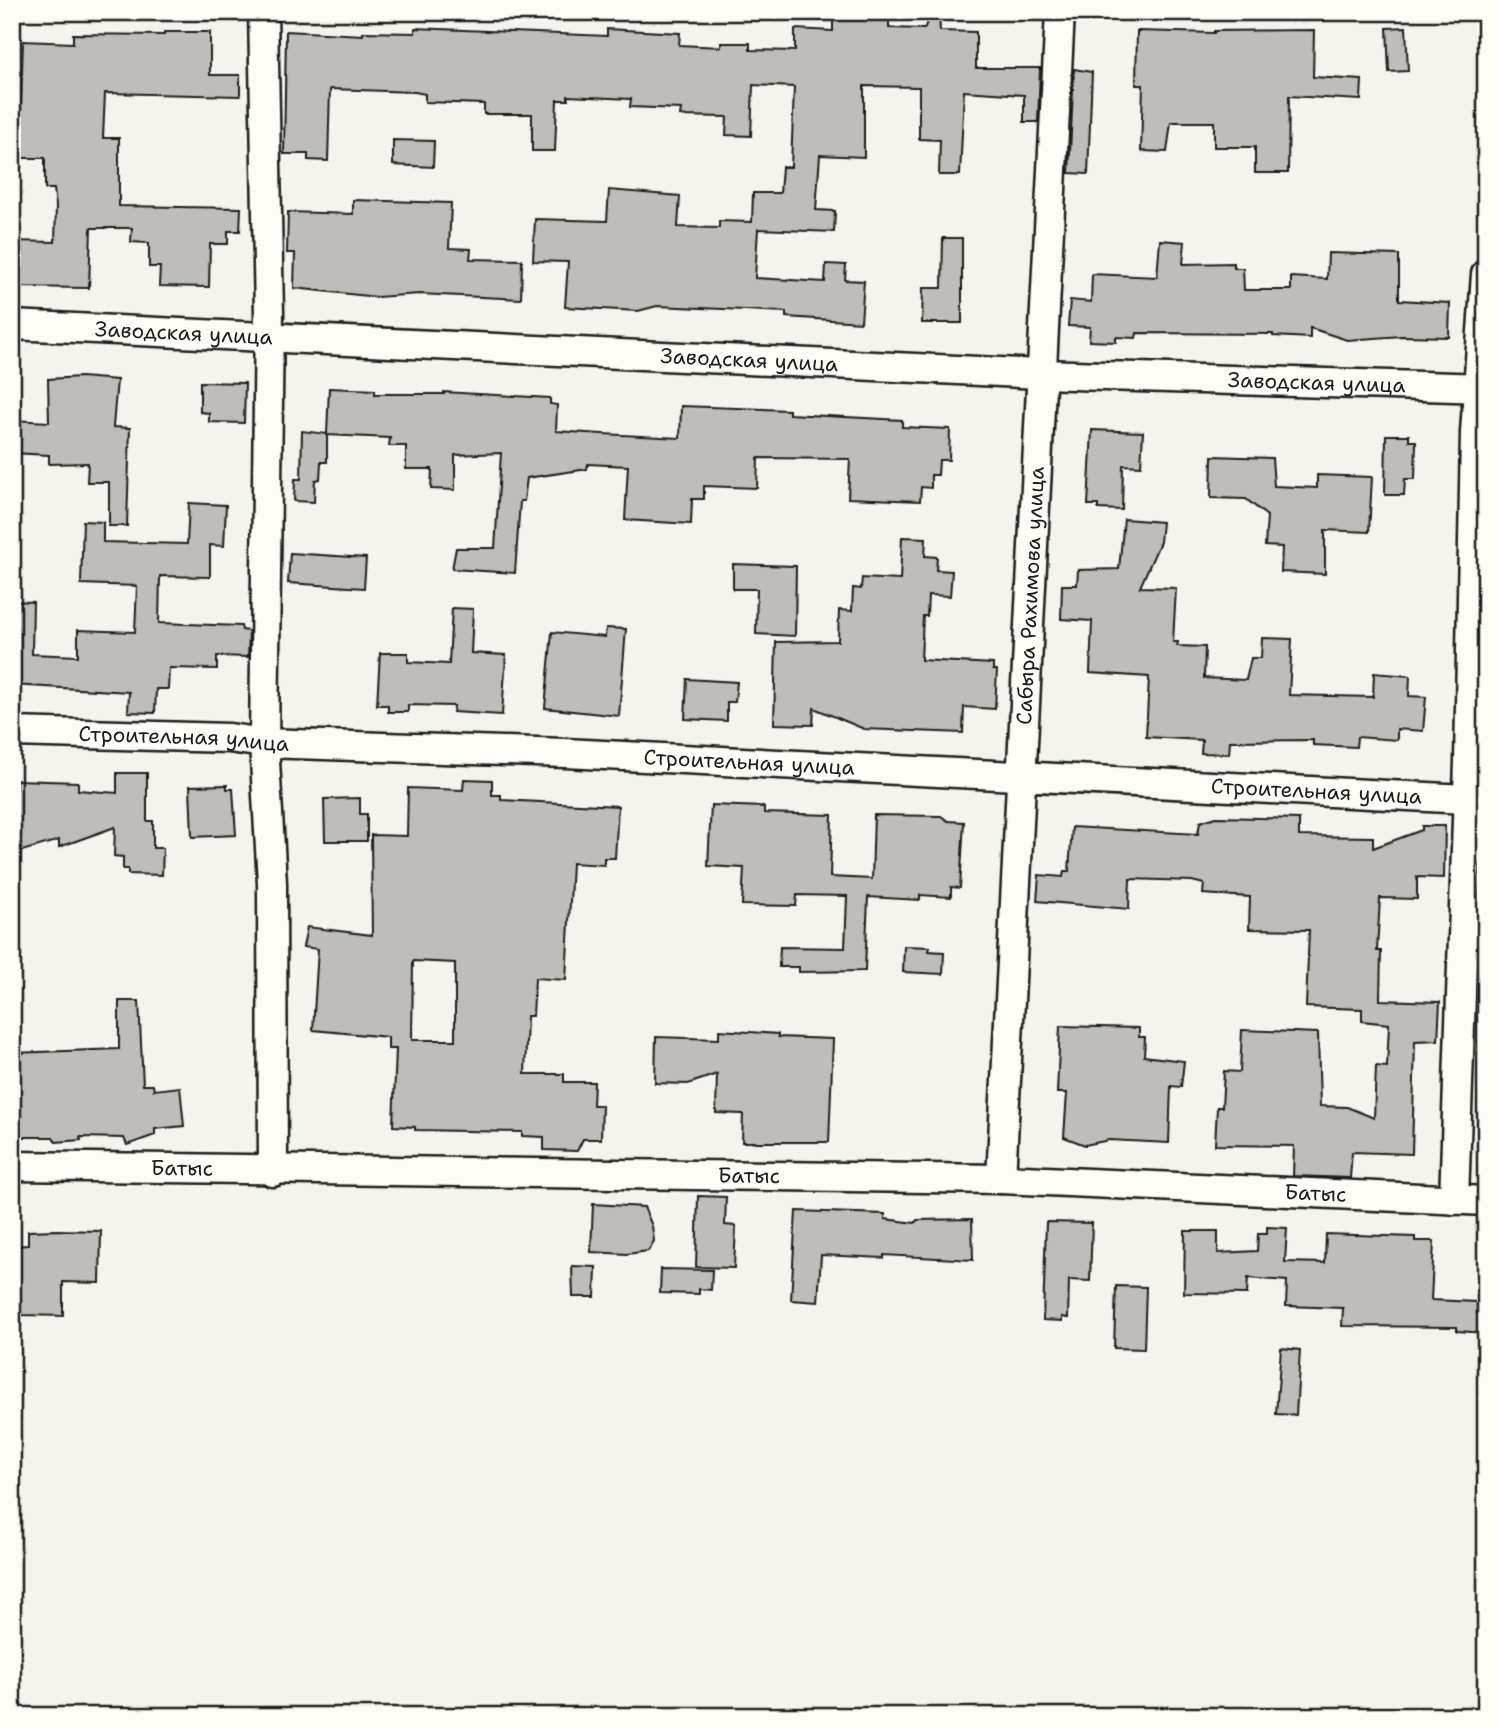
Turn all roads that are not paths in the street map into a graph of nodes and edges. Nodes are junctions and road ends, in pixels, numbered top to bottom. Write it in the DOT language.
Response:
graph roads {
  1 [pos="263,12"];
  2 [pos="1060,12"];
  3 [pos="1486,274"];
  4 [pos="12,325"];
  5 [pos="267,337"];
  6 [pos="1041,374"];
  7 [pos="1482,387"];
  8 [pos="12,732"];
  9 [pos="264,743"];
  10 [pos="1019,776"];
  11 [pos="1476,799"];
  12 [pos="12,1166"];
  13 [pos="273,1171"];
  14 [pos="1001,1179"];
  15 [pos="1454,1200"];
  16 [pos="1486,1201"];
  1 -- 5 [label="street"];
  2 -- 6 [label="street, Сабыра Рахимова улица"];
  3 -- 7 [label="street"];
  4 -- 5 [label="street, Заводская улица"];
  5 -- 6 [label="street, Заводская улица"];
  5 -- 9 [label="street"];
  6 -- 7 [label="street, Заводская улица"];
  6 -- 10 [label="street, Сабыра Рахимова улица"];
  7 -- 11 [label="street"];
  8 -- 9 [label="street, Строительная улица"];
  9 -- 10 [label="street, Строительная улица"];
  9 -- 13 [label="street"];
  10 -- 11 [label="street, Строительная улица"];
  10 -- 14 [label="street, Сабыра Рахимова улица"];
  11 -- 15 [label="street"];
  12 -- 13 [label="street, Батыс"];
  13 -- 14 [label="street, Батыс"];
  14 -- 15 [label="street, Батыс"];
  15 -- 16 [label="street, Батыс"];
}
